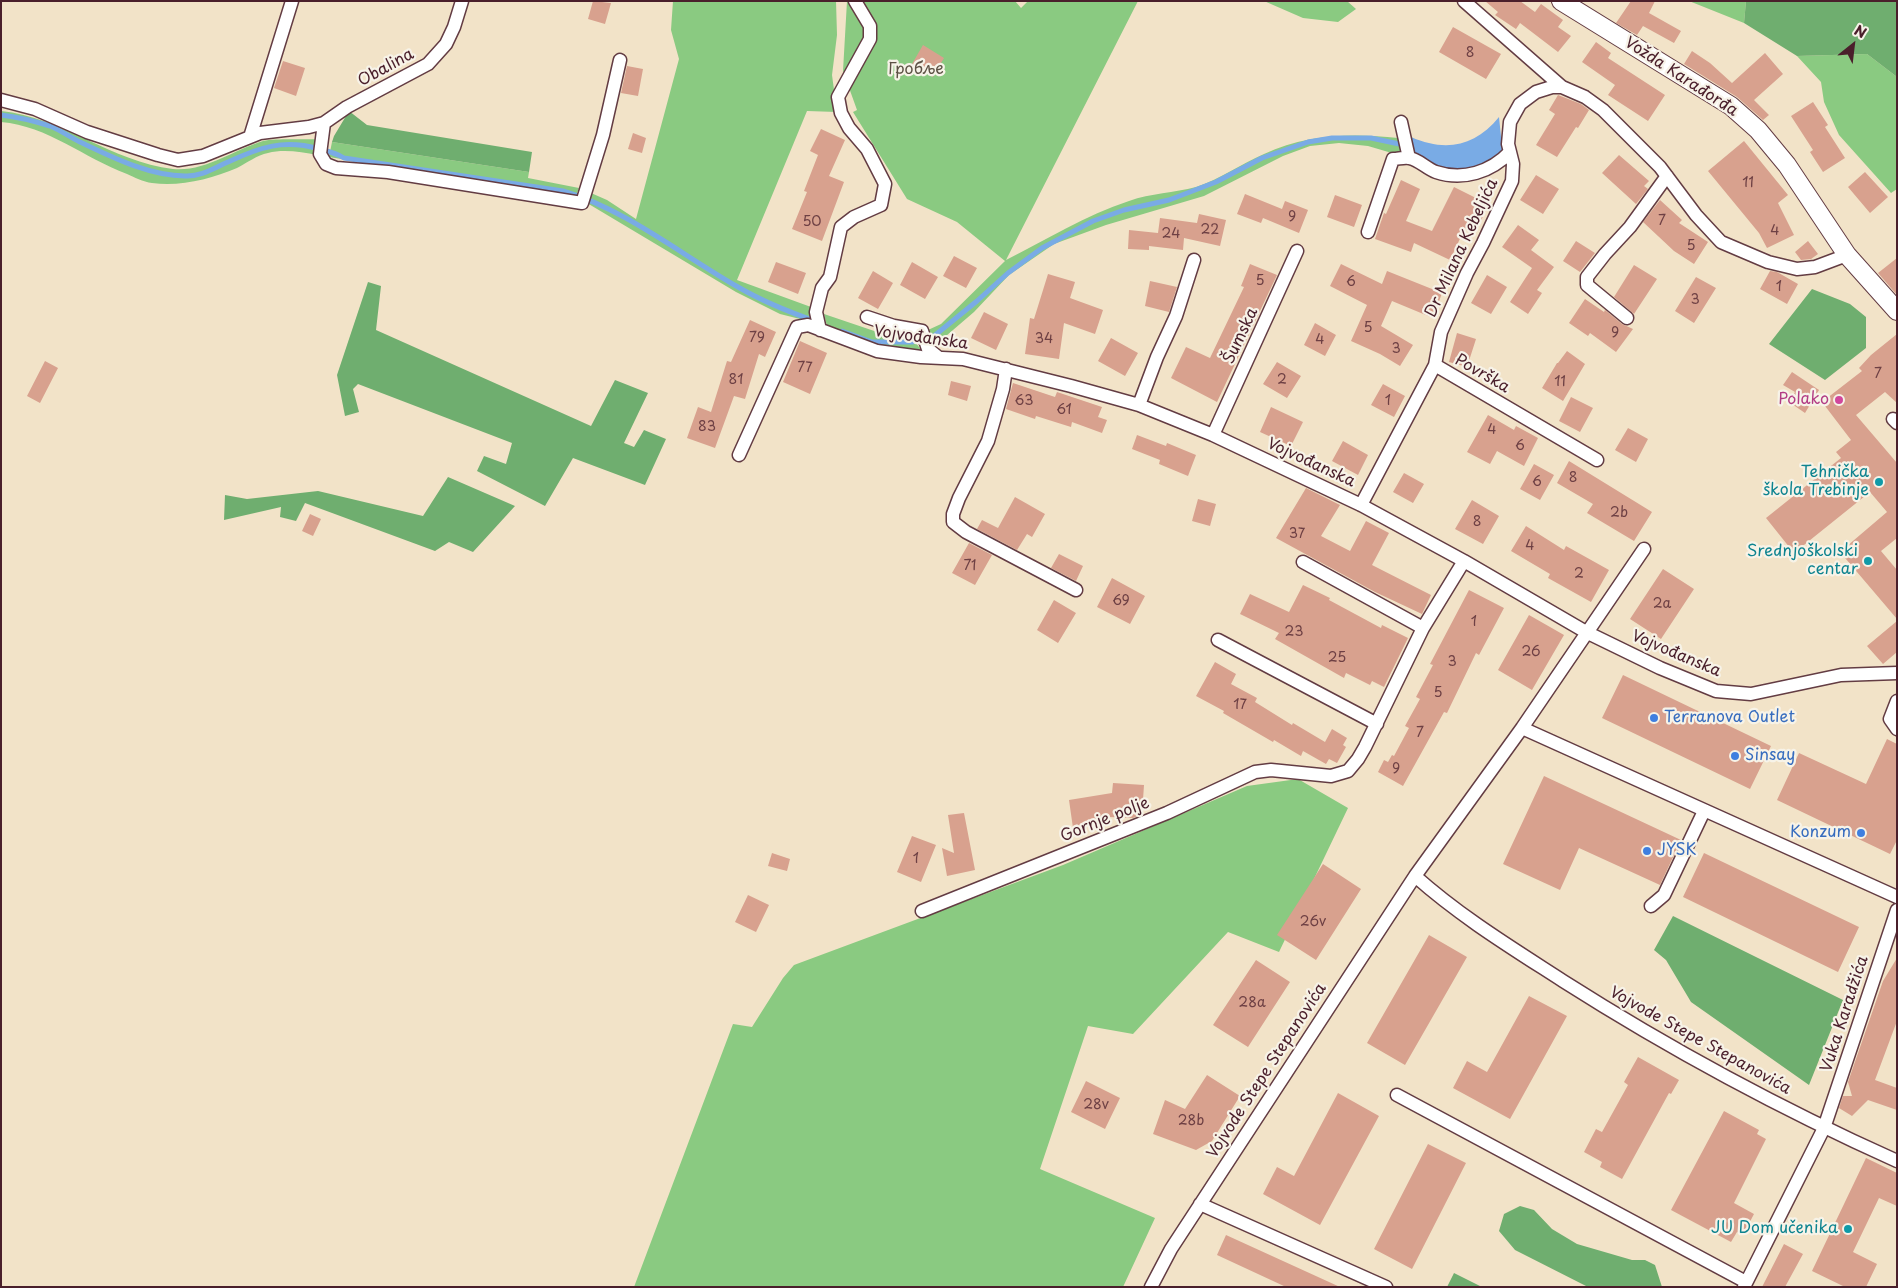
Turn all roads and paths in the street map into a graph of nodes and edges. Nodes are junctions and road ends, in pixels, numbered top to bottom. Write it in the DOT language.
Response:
graph roads {
  1 [pos="292,1"];
  2 [pos="462,1"];
  3 [pos="856,1"];
  4 [pos="1464,1"];
  5 [pos="1561,1"];
  6 [pos="620,60"];
  7 [pos="1562,87"];
  8 [pos="1,100"];
  9 [pos="1402,128"];
  10 [pos="324,129"];
  11 [pos="250,137"];
  12 [pos="1510,152"];
  13 [pos="1409,157"];
  14 [pos="1667,176"];
  15 [pos="1368,232"];
  16 [pos="1297,250"];
  17 [pos="1847,255"];
  18 [pos="1194,260"];
  19 [pos="1897,311"];
  20 [pos="867,317"];
  21 [pos="1627,318"];
  22 [pos="820,329"];
  23 [pos="938,357"];
  24 [pos="1435,365"];
  25 [pos="1006,369"];
  26 [pos="1139,405"];
  27 [pos="1213,435"];
  28 [pos="738,455"];
  29 [pos="1597,460"];
  30 [pos="1361,505"];
  31 [pos="1644,549"];
  32 [pos="1464,561"];
  33 [pos="1303,562"];
  34 [pos="1076,590"];
  35 [pos="1423,628"];
  36 [pos="1586,632"];
  37 [pos="1218,640"];
  38 [pos="1897,673"];
  39 [pos="1897,701"];
  40 [pos="1377,724"];
  41 [pos="1522,728"];
  42 [pos="1897,728"];
  43 [pos="1704,811"];
  44 [pos="1415,876"];
  45 [pos="1897,896"];
  46 [pos="1651,906"];
  47 [pos="1897,910"];
  48 [pos="922,911"];
  49 [pos="1397,1095"];
  50 [pos="1824,1128"];
  51 [pos="1897,1161"];
  52 [pos="1200,1204"];
  53 [pos="1745,1284"];
  54 [pos="1151,1287"];
  55 [pos="1386,1287"];
  1 -- 11 [label="street"];
  2 -- 10 [label="street, Obalina"];
  3 -- 22 [label="street"];
  4 -- 7 [label="street"];
  5 -- 17 [label="street, Vožda Karađorđa"];
  6 -- 10 [label="street"];
  7 -- 12 [label="street, Dr Milana Kebeljića"];
  7 -- 14 [label="street"];
  8 -- 11 [label="street"];
  9 -- 13 [label="street"];
  10 -- 11 [label="street"];
  12 -- 13 [label="street"];
  12 -- 24 [label="street, Dr Milana Kebeljića"];
  13 -- 15 [label="street"];
  14 -- 17 [label="street"];
  14 -- 21 [label="street"];
  16 -- 27 [label="street, Šumska"];
  17 -- 19 [label="street, Vožda Karađorđa"];
  18 -- 26 [label="street"];
  20 -- 23 [label="street"];
  22 -- 23 [label="street, Vojvođanska"];
  22 -- 28 [label="street, Vojvođanska"];
  23 -- 25 [label="street, Vojvođanska"];
  24 -- 29 [label="street, Površka"];
  24 -- 30 [label="street, Površka"];
  25 -- 26 [label="street, Vojvođanska"];
  25 -- 34 [label="street"];
  26 -- 27 [label="street, Vojvođanska"];
  27 -- 30 [label="street, Vojvođanska"];
  30 -- 32 [label="street, Vojvođanska"];
  31 -- 36 [label="street, Vojvode Stepe Stepanovića"];
  32 -- 35 [label="street"];
  32 -- 36 [label="street, Vojvođanska"];
  33 -- 35 [label="street"];
  35 -- 40 [label="street"];
  36 -- 38 [label="street, Vojvođanska"];
  36 -- 41 [label="street, Vojvode Stepe Stepanovića"];
  37 -- 40 [label="street"];
  39 -- 42 [label="street"];
  40 -- 48 [label="street, Gornje polje"];
  41 -- 43 [label="street"];
  41 -- 44 [label="street, Vojvode Stepe Stepanovića"];
  43 -- 45 [label="street"];
  43 -- 46 [label="street"];
  44 -- 50 [label="street, Vojvode Stepe Stepanovića"];
  44 -- 52 [label="street, Vojvode Stepe Stepanovića"];
  47 -- 50 [label="street, Vuka Karadžića"];
  49 -- 53 [label="street"];
  50 -- 51 [label="street, Vojvode Stepe Stepanovića"];
  50 -- 53 [label="street"];
  52 -- 54 [label="street, Vojvode Stepe Stepanovića"];
  52 -- 55 [label="street"];
}
